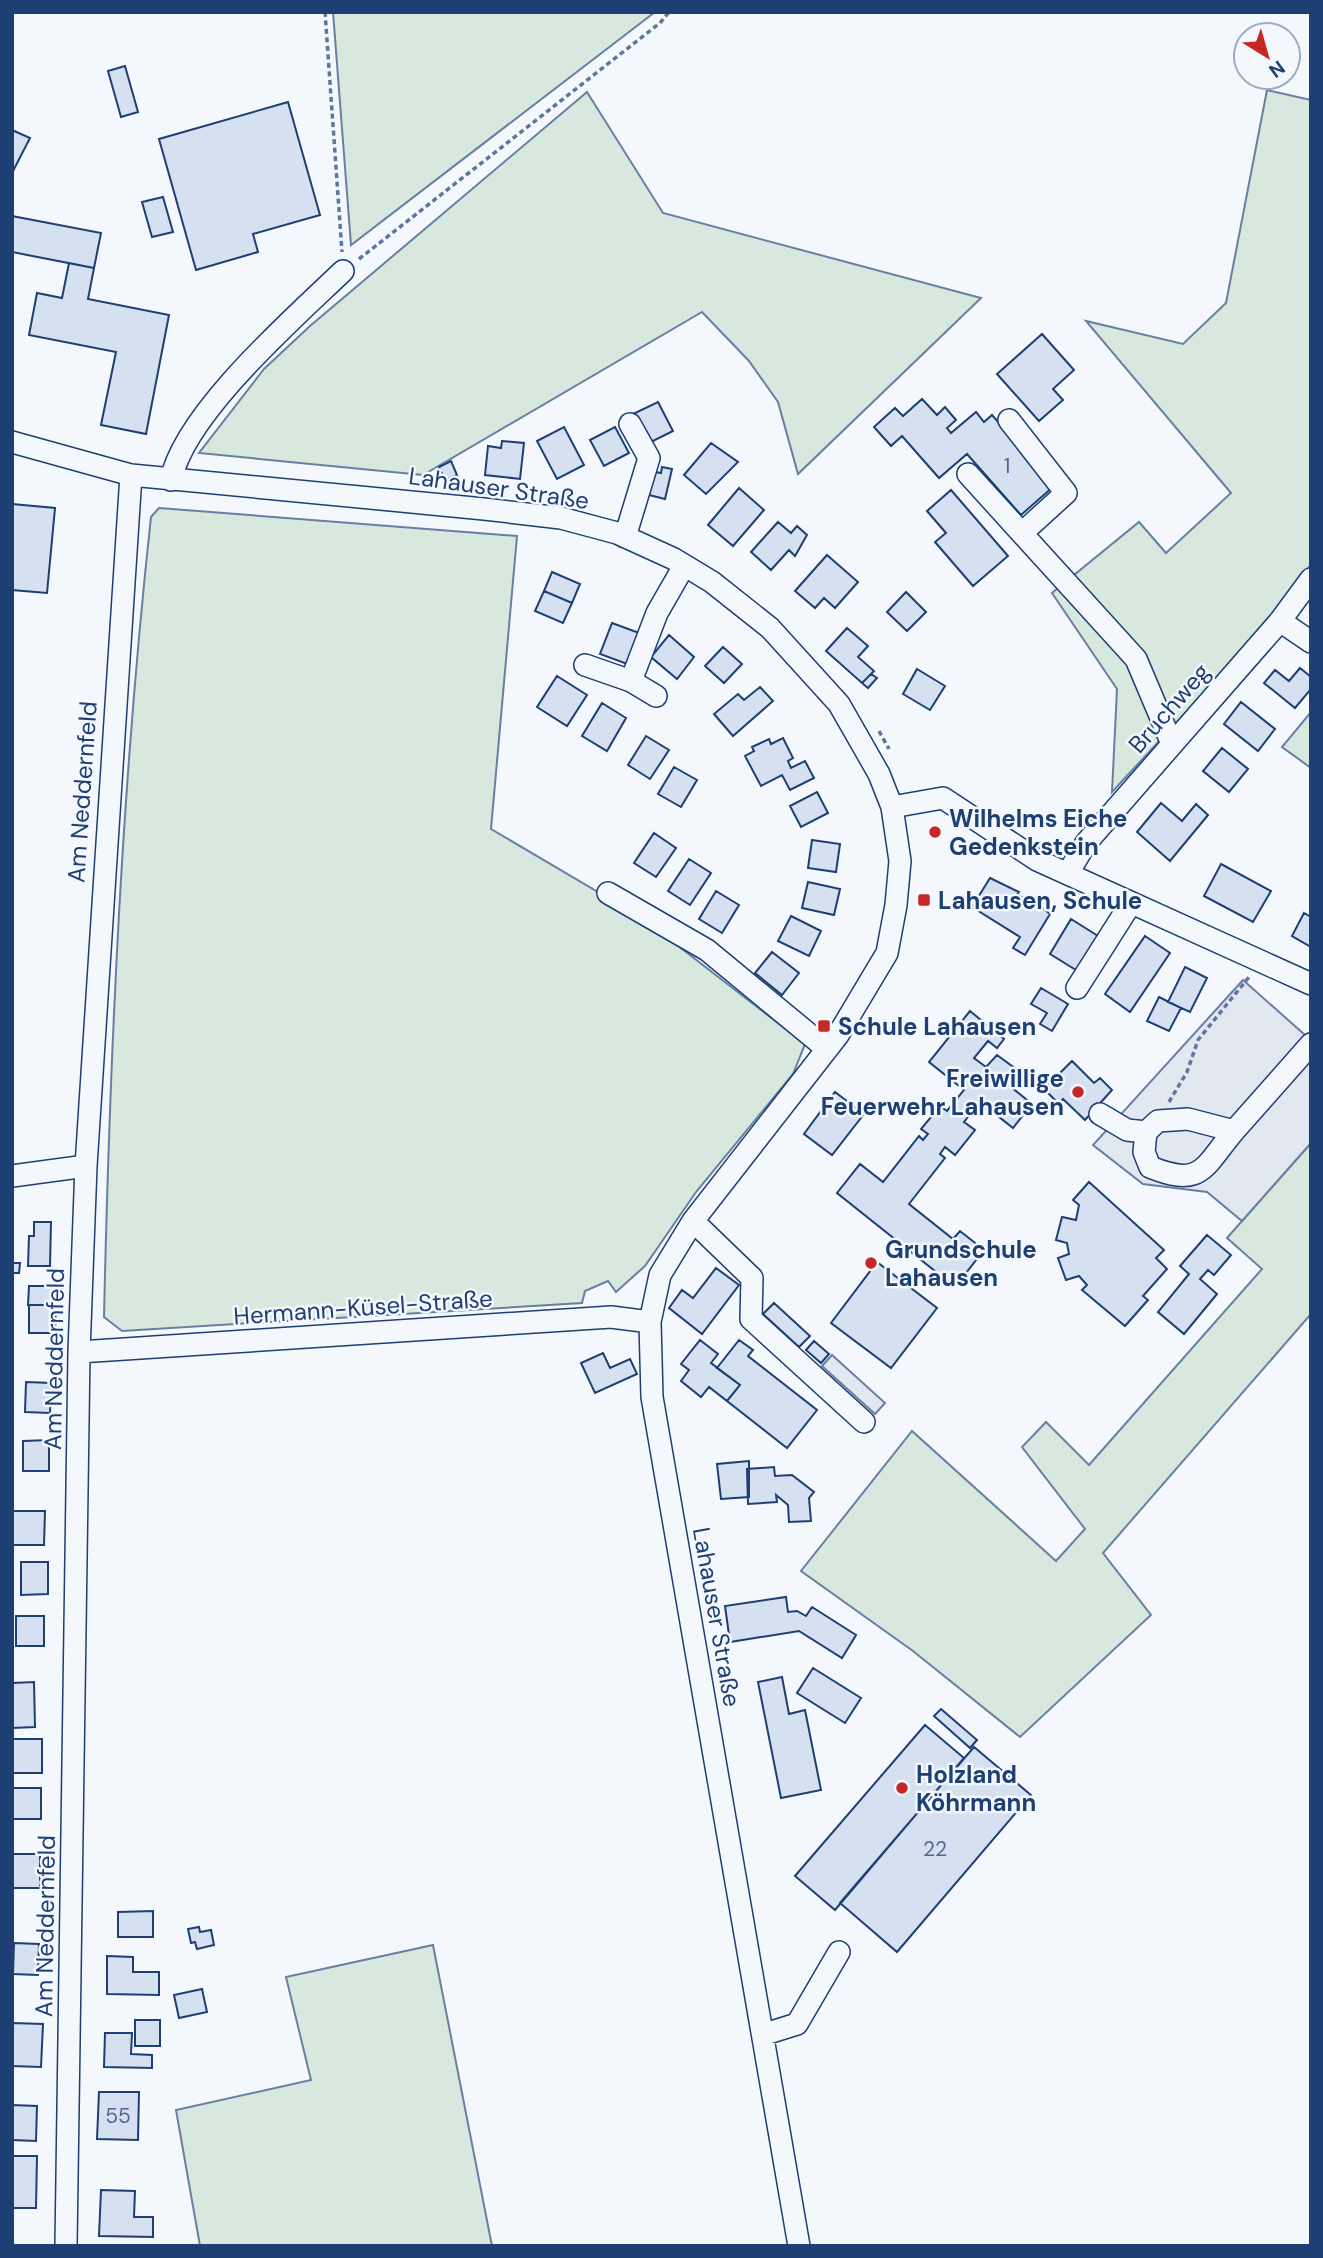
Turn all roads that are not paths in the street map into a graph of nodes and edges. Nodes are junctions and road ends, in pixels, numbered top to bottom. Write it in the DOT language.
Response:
graph roads {
  1 [pos="343,271"];
  2 [pos="1009,420"];
  3 [pos="630,424"];
  4 [pos="12,442"];
  5 [pos="968,474"];
  6 [pos="131,475"];
  7 [pos="171,480"];
  8 [pos="1022,534"];
  9 [pos="625,537"];
  10 [pos="684,566"];
  11 [pos="1311,579"];
  12 [pos="1280,621"];
  13 [pos="1311,642"];
  14 [pos="585,665"];
  15 [pos="631,681"];
  16 [pos="656,696"];
  17 [pos="1172,744"];
  18 [pos="892,807"];
  19 [pos="1068,873"];
  20 [pos="608,893"];
  21 [pos="1131,903"];
  22 [pos="1311,984"];
  23 [pos="1077,988"];
  24 [pos="1311,1044"];
  25 [pos="827,1049"];
  26 [pos="1100,1114"];
  27 [pos="1152,1126"];
  28 [pos="1234,1130"];
  29 [pos="86,1166"];
  30 [pos="12,1175"];
  31 [pos="693,1221"];
  32 [pos="649,1322"];
  33 [pos="79,1352"];
  34 [pos="864,1422"];
  35 [pos="839,1951"];
  36 [pos="765,2034"];
  37 [pos="66,2246"];
  38 [pos="799,2246"];
  1 -- 7 [label="street"];
  2 -- 8 [label="street"];
  3 -- 9 [label="street"];
  4 -- 6 [label="street, Lahauser Straße"];
  5 -- 8 [label="street"];
  6 -- 7 [label="street, Lahauser Straße"];
  6 -- 29 [label="street, Am Neddernfeld"];
  7 -- 9 [label="street, Lahauser Straße"];
  8 -- 17 [label="street"];
  9 -- 10 [label="street, Lahauser Straße"];
  10 -- 15 [label="street"];
  10 -- 18 [label="street, Lahauser Straße"];
  11 -- 12 [label="street, Bruchweg"];
  12 -- 13 [label="street"];
  12 -- 17 [label="street, Bruchweg"];
  14 -- 15 [label="street"];
  15 -- 16 [label="street"];
  17 -- 19 [label="street, Bruchweg"];
  18 -- 19 [label="street"];
  18 -- 25 [label="street, Lahauser Straße"];
  19 -- 21 [label="street"];
  20 -- 25 [label="street"];
  21 -- 22 [label="street"];
  21 -- 23 [label="street"];
  24 -- 28 [label="street"];
  25 -- 31 [label="street, Lahauser Straße"];
  26 -- 27 [label="street"];
  27 -- 28 [label="street"];
  27 -- 28 [label="street"];
  29 -- 30 [label="street"];
  29 -- 33 [label="street, Am Neddernfeld"];
  31 -- 32 [label="street, Lahauser Straße"];
  31 -- 34 [label="street"];
  32 -- 33 [label="street, Hermann-Küsel-Straße"];
  32 -- 36 [label="street, Lahauser Straße"];
  33 -- 37 [label="street, Am Neddernfeld"];
  35 -- 36 [label="street"];
  36 -- 38 [label="street, Lahauser Straße"];
}
